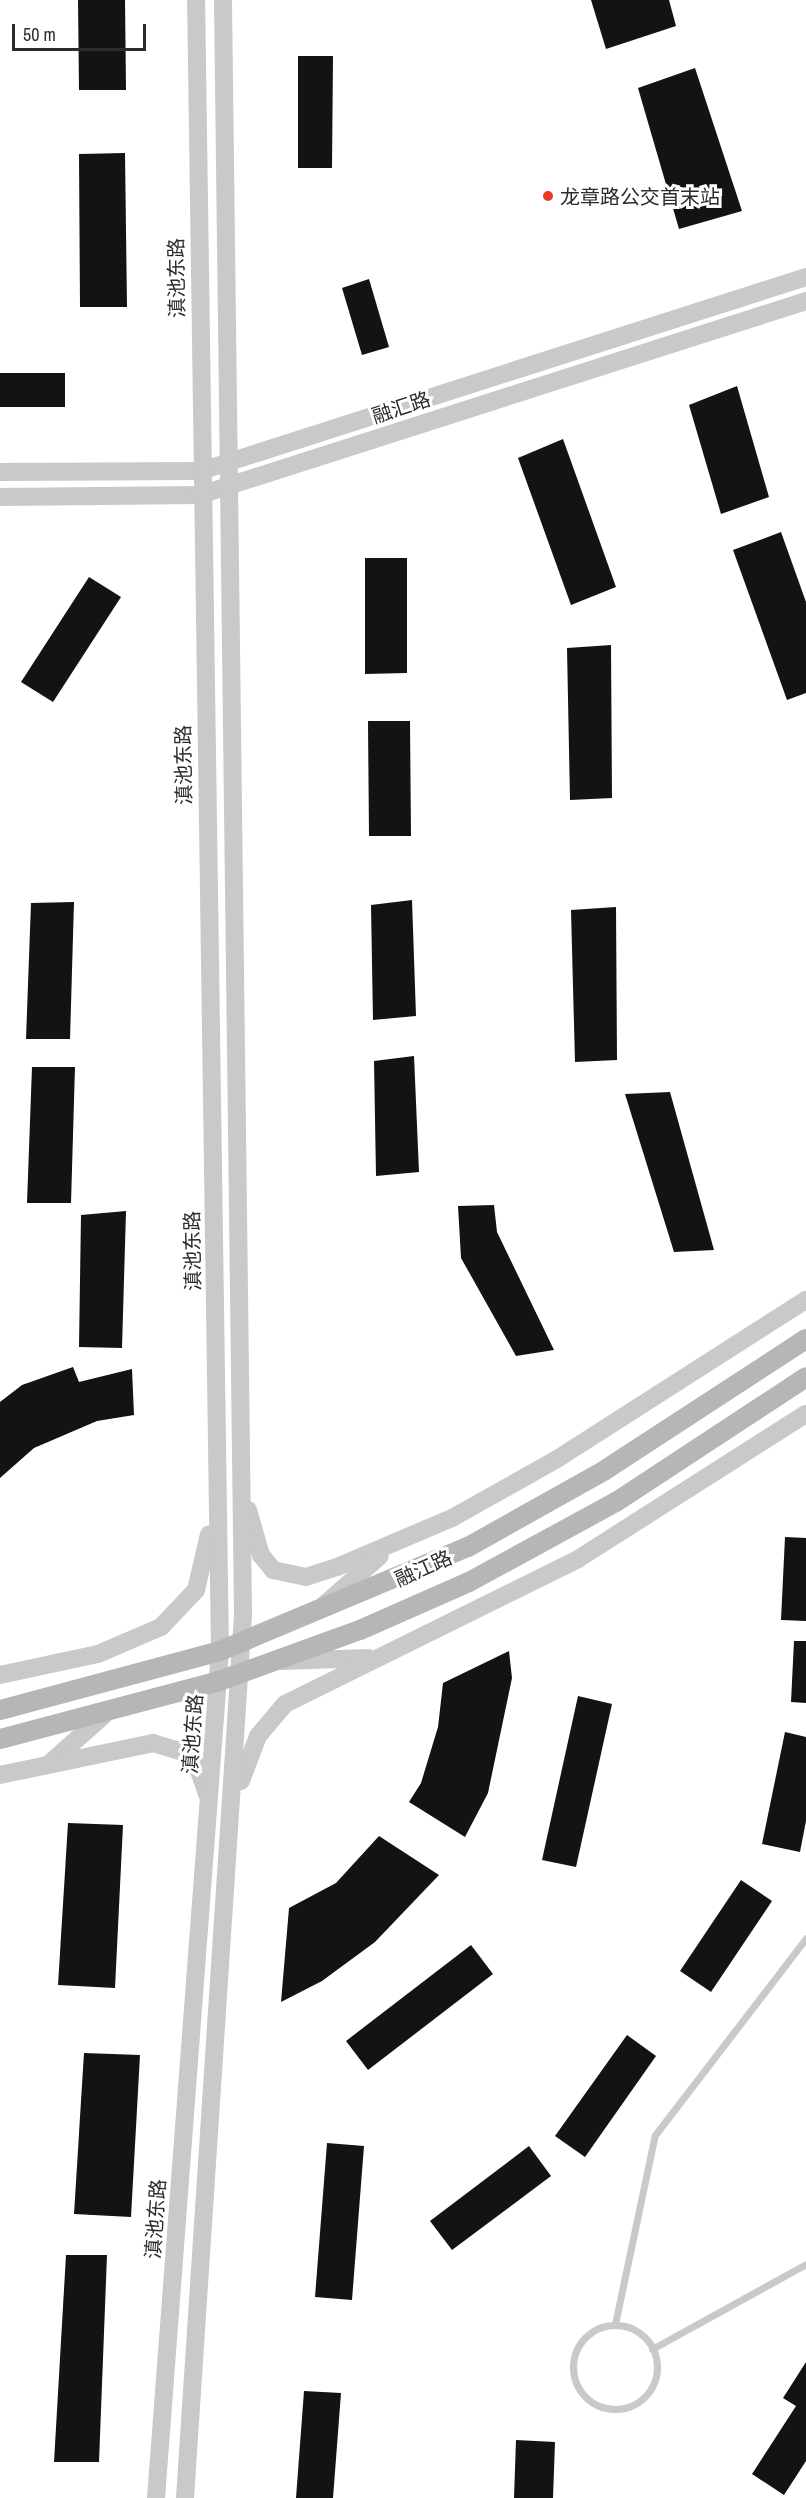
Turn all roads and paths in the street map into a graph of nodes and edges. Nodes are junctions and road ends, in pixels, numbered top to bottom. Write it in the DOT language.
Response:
graph roads {
  1 [pos="196,0"];
  2 [pos="223,0"];
  3 [pos="806,277"];
  4 [pos="806,301"];
  5 [pos="228,462"];
  6 [pos="201,471"];
  7 [pos="0,472"];
  8 [pos="228,485"];
  9 [pos="201,495"];
  10 [pos="0,497"];
  11 [pos="806,1300"];
  12 [pos="806,1339"];
  13 [pos="806,1377"];
  14 [pos="806,1414"];
  15 [pos="218,1473"];
  16 [pos="241,1488"];
  17 [pos="391,1547"];
  18 [pos="319,1610"];
  19 [pos="242,1642"];
  20 [pos="220,1651"];
  21 [pos="379,1658"];
  22 [pos="277,1661"];
  23 [pos="241,1673"];
  24 [pos="0,1675"];
  25 [pos="219,1681"];
  26 [pos="0,1710"];
  27 [pos="104,1715"];
  28 [pos="0,1739"];
  29 [pos="49,1765"];
  30 [pos="0,1775"];
  31 [pos="210,1802"];
  32 [pos="232,1806"];
  33 [pos="806,1938"];
  34 [pos="806,2264"];
  35 [pos="615,2324"];
  36 [pos="652,2349"];
  37 [pos="156,2498"];
  38 [pos="185,2498"];
  1 -- 6 [label="street, 滇池东路"];
  2 -- 5 [label="street"];
  3 -- 5 [label="street, 融汇路"];
  4 -- 8 [label="street, 融汇路"];
  5 -- 6 [label="street, 融汇路"];
  5 -- 8 [label="street"];
  6 -- 7 [label="street, 融汇路"];
  6 -- 9 [label="street, 滇池东路"];
  8 -- 9 [label="street, 融汇路"];
  8 -- 16 [label="street"];
  9 -- 10 [label="street, 融汇路"];
  9 -- 15 [label="street, 滇池东路"];
  11 -- 17 [label="street"];
  12 -- 18 [label="main road, 融江路"];
  13 -- 22 [label="main road, 融江路"];
  14 -- 21 [label="street"];
  15 -- 20 [label="street, 滇池东路"];
  15 -- 24 [label="street"];
  16 -- 17 [label="street"];
  16 -- 19 [label="street"];
  17 -- 18 [label="street"];
  18 -- 19 [label="main road, 融江路"];
  19 -- 20 [label="main road, 融江路"];
  19 -- 23 [label="street"];
  20 -- 25 [label="street, 滇池东路"];
  20 -- 26 [label="main road, 融江路"];
  21 -- 22 [label="street"];
  21 -- 32 [label="street"];
  22 -- 23 [label="main road, 融江路"];
  23 -- 25 [label="main road, 融江路"];
  23 -- 32 [label="street"];
  25 -- 27 [label="main road, 融江路"];
  25 -- 31 [label="street, 滇池东路"];
  27 -- 28 [label="main road, 融江路"];
  27 -- 29 [label="street"];
  29 -- 30 [label="street"];
  29 -- 31 [label="street"];
  31 -- 37 [label="street, 滇池东路"];
  32 -- 38 [label="street"];
  33 -- 35 [label="lane"];
  34 -- 36 [label="lane"];
  35 -- 36 [label="lane"];
  35 -- 36 [label="lane"];
}
